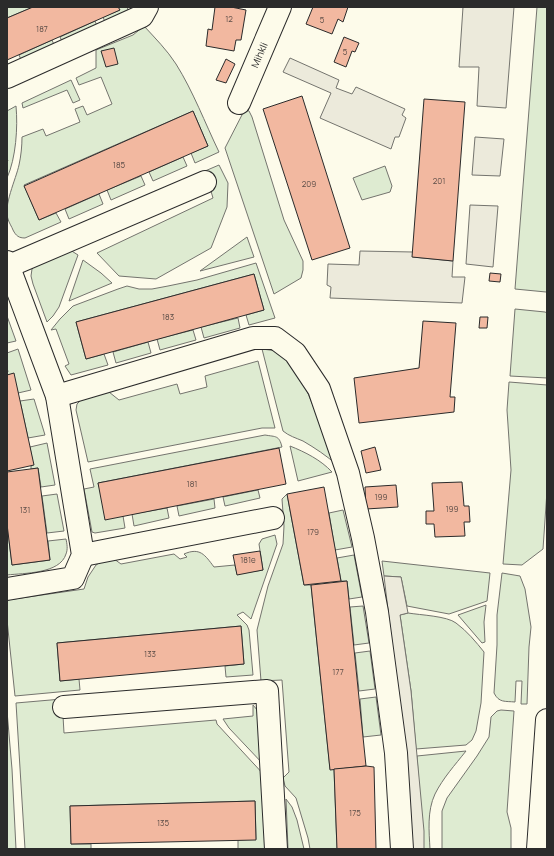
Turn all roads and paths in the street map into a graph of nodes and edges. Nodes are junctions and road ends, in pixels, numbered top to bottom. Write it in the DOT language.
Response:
graph roads {
  1 [pos="147,7"];
  2 [pos="280,7"];
  3 [pos="7,77"];
  4 [pos="239,103"];
  5 [pos="205,182"];
  6 [pos="8,264"];
  7 [pos="57,396"];
  8 [pos="273,518"];
  9 [pos="83,555"];
  10 [pos="7,589"];
  11 [pos="64,707"];
  12 [pos="547,720"];
  13 [pos="546,750"];
  14 [pos="276,849"];
  15 [pos="402,849"];
  16 [pos="538,849"];
  1 -- 3 [label="street"];
  2 -- 4 [label="street, Mihkli"];
  5 -- 6 [label="street"];
  6 -- 7 [label="street"];
  7 -- 9 [label="street"];
  7 -- 15 [label="street"];
  8 -- 9 [label="street"];
  9 -- 10 [label="street"];
  11 -- 14 [label="street"];
  12 -- 13 [label="street"];
  13 -- 16 [label="street"];
}
